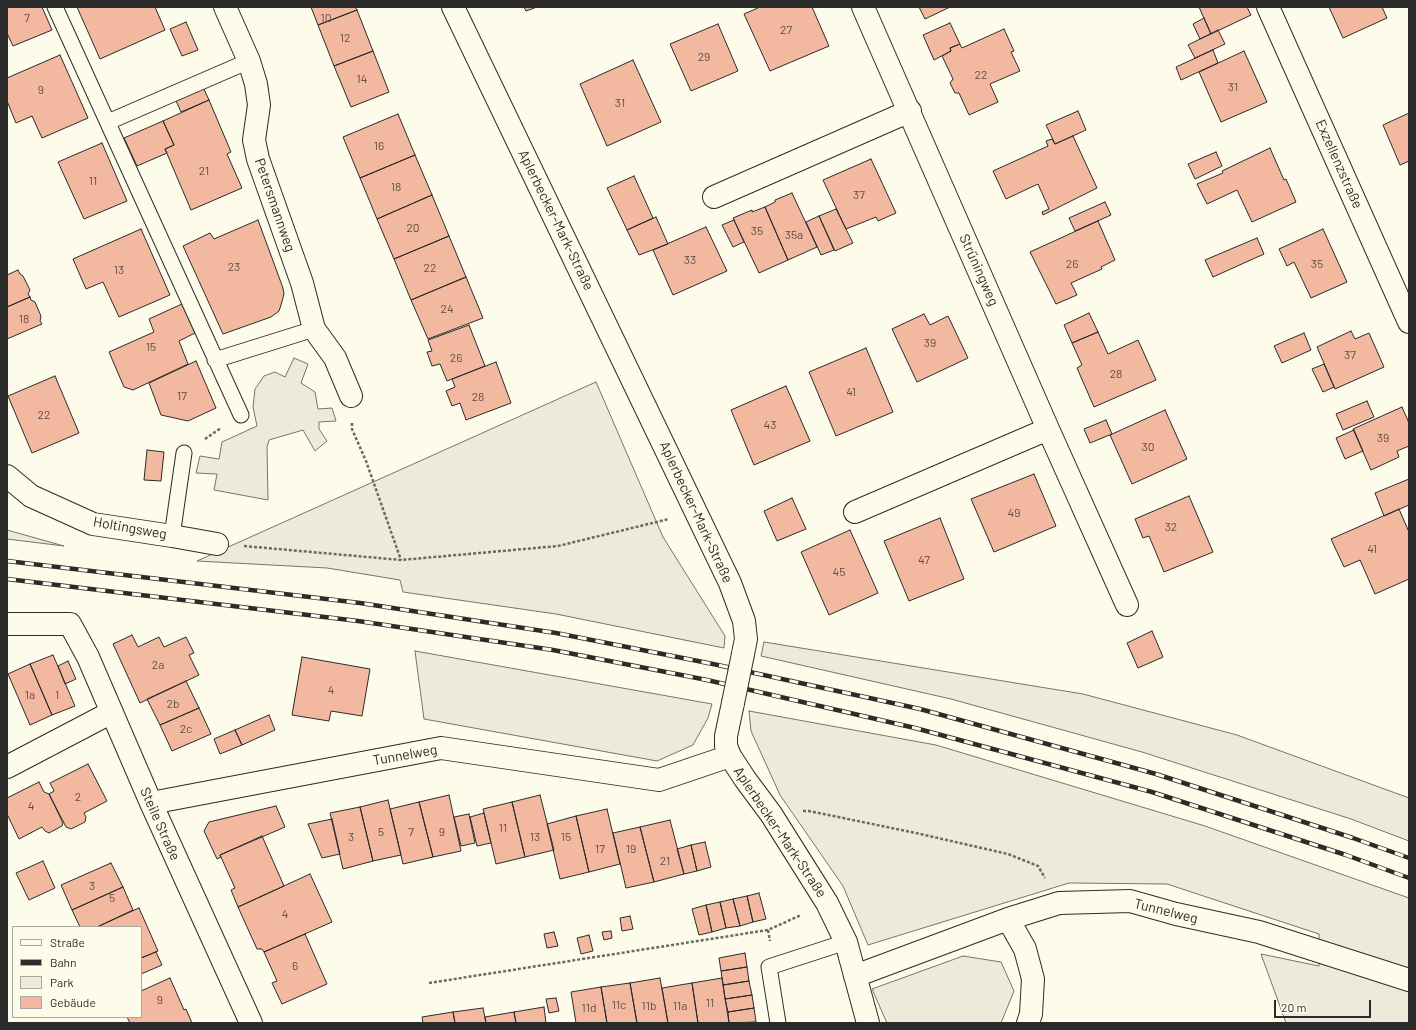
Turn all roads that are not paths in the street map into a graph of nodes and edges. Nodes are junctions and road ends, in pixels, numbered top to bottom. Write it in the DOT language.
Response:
graph roads {
  1 [pos="55,7"];
  2 [pos="225,7"];
  3 [pos="453,7"];
  4 [pos="863,7"];
  5 [pos="1268,7"];
  6 [pos="249,61"];
  7 [pos="910,111"];
  8 [pos="108,122"];
  9 [pos="714,197"];
  10 [pos="1409,322"];
  11 [pos="314,330"];
  12 [pos="216,360"];
  13 [pos="351,396"];
  14 [pos="241,415"];
  15 [pos="1048,429"];
  16 [pos="184,453"];
  17 [pos="7,476"];
  18 [pos="855,512"];
  19 [pos="172,536"];
  20 [pos="217,544"];
  21 [pos="1128,605"];
  22 [pos="7,624"];
  23 [pos="112,712"];
  24 [pos="730,756"];
  25 [pos="7,767"];
  26 [pos="151,803"];
  27 [pos="1008,919"];
  28 [pos="846,942"];
  29 [pos="855,976"];
  30 [pos="1409,980"];
  31 [pos="251,1023"];
  32 [pos="778,1023"];
  33 [pos="868,1023"];
  34 [pos="1028,1023"];
  1 -- 8 [label="lane"];
  2 -- 6 [label="street, Petersmannweg"];
  3 -- 24 [label="street, Aplerbecker-Mark-Straße, bridge"];
  4 -- 7 [label="street, Strüningweg"];
  5 -- 10 [label="street, Exzellenzstraße"];
  6 -- 8 [label="lane"];
  6 -- 11 [label="street, Petersmannweg"];
  7 -- 9 [label="street"];
  7 -- 15 [label="street, Strüningweg"];
  8 -- 12 [label="lane"];
  11 -- 12 [label="lane"];
  11 -- 13 [label="street, Petersmannweg"];
  12 -- 14 [label="lane"];
  15 -- 18 [label="street"];
  15 -- 21 [label="street, Strüningweg"];
  16 -- 19 [label="lane"];
  17 -- 19 [label="street, Holtingsweg"];
  19 -- 20 [label="street, Holtingsweg"];
  22 -- 23 [label="street, Steile Straße"];
  23 -- 25 [label="street"];
  23 -- 26 [label="street, Steile Straße"];
  24 -- 26 [label="street, Tunnelweg"];
  24 -- 28 [label="street, Aplerbecker-Mark-Straße"];
  26 -- 31 [label="street, Steile Straße"];
  27 -- 29 [label="street, Tunnelweg"];
  27 -- 30 [label="street, Tunnelweg"];
  27 -- 34 [label="street"];
  28 -- 29 [label="street, Aplerbecker-Mark-Straße"];
  28 -- 32 [label="lane"];
  29 -- 33 [label="street, Aplerbecker-Mark-Straße"];
}
